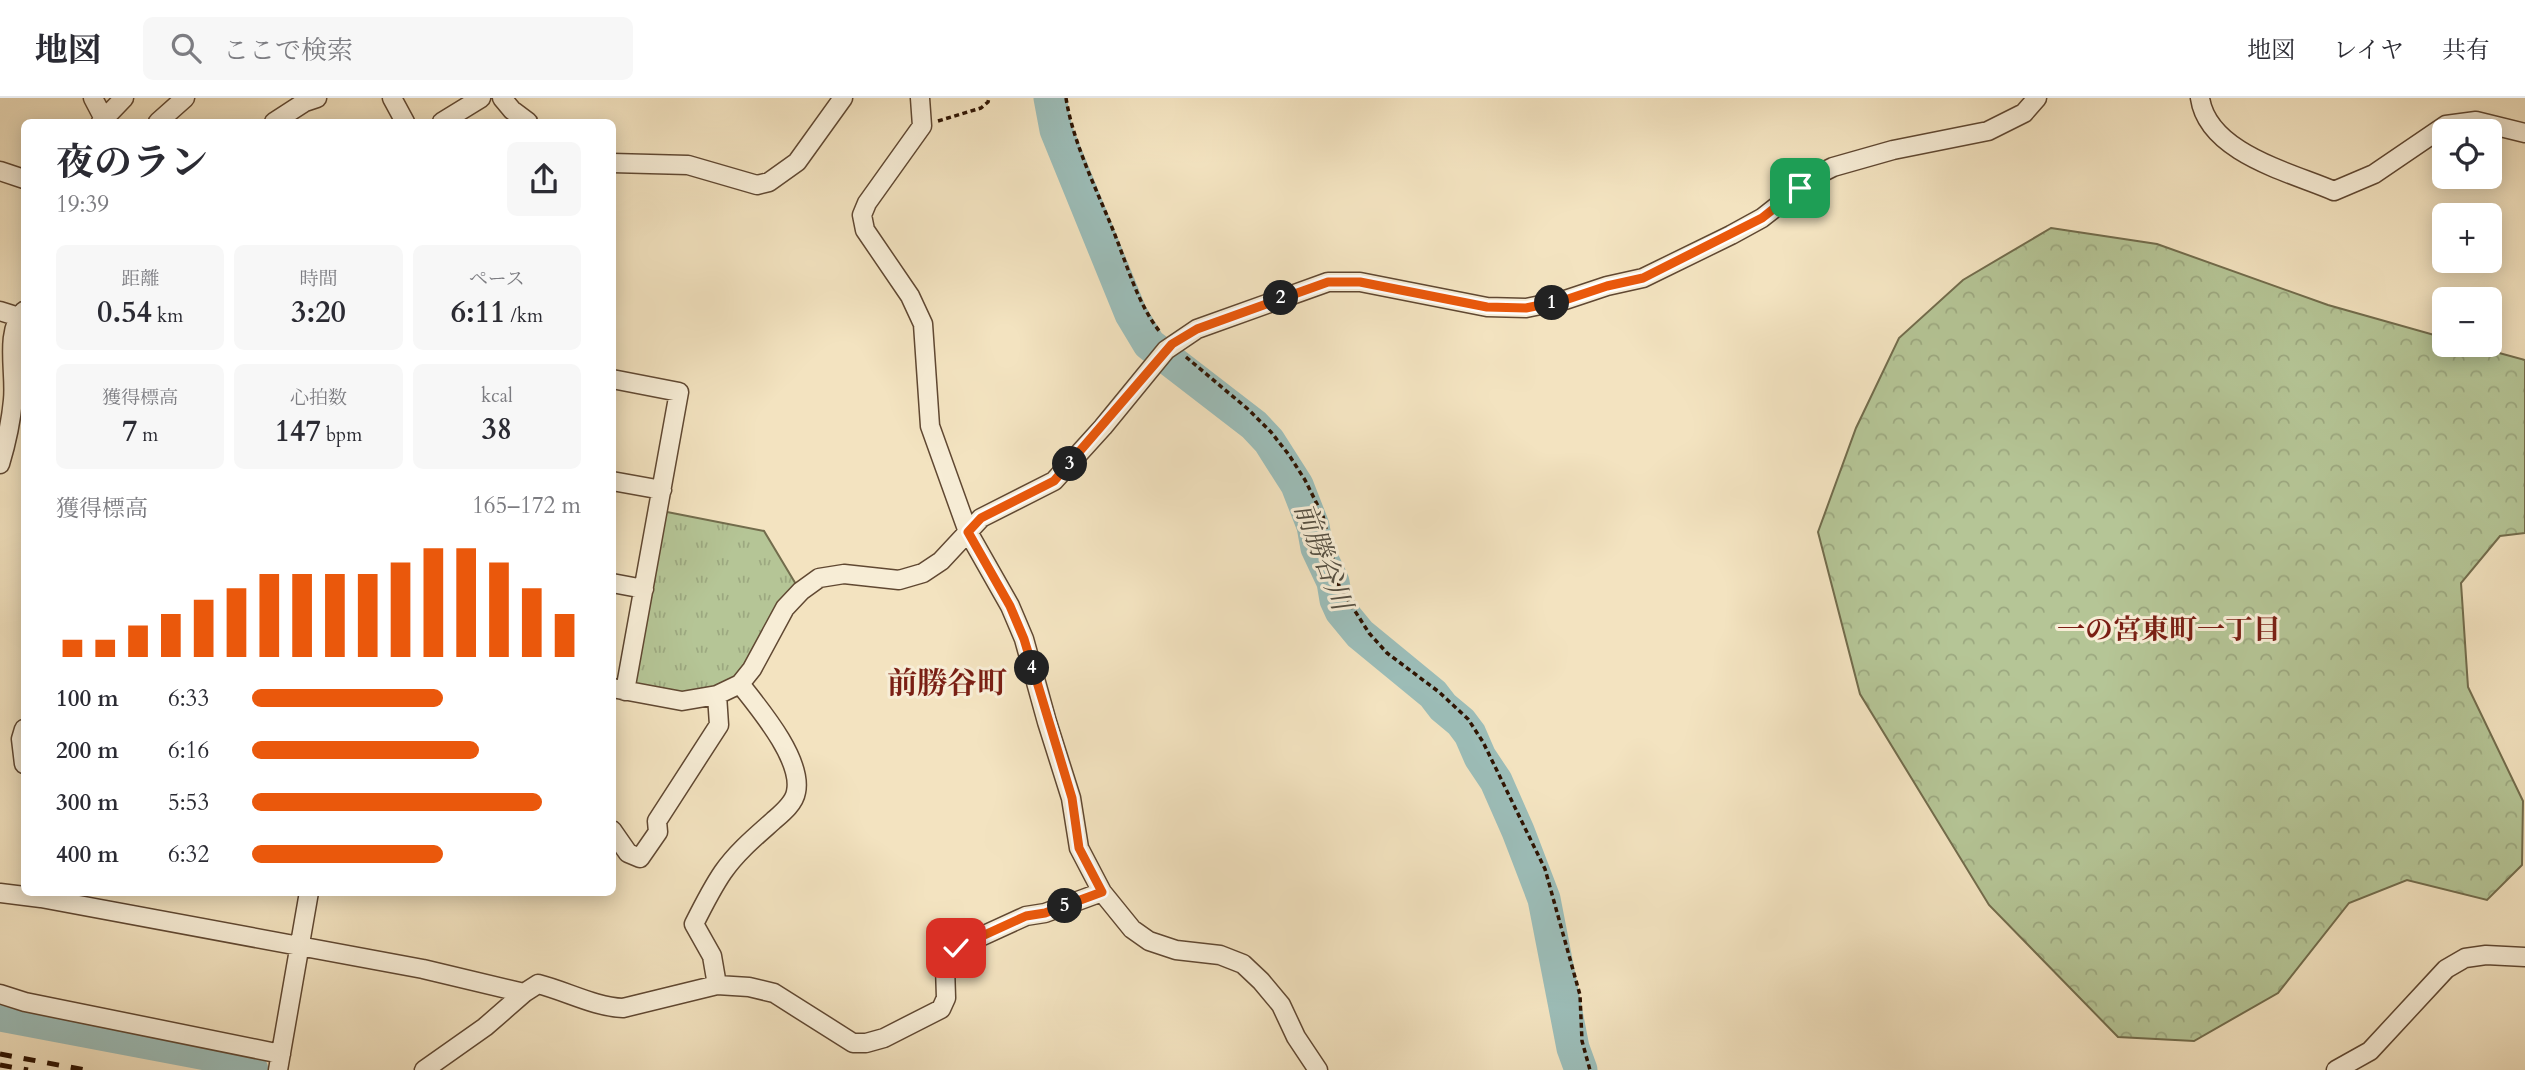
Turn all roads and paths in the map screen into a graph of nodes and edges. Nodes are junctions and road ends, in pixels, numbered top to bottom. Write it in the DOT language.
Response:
graph roads {
  1 [pos="93,98"];
  2 [pos="124,98"];
  3 [pos="185,98"];
  4 [pos="317,98"];
  5 [pos="392,98"];
  6 [pos="481,98"];
  7 [pos="502,98"];
  8 [pos="843,98"];
  9 [pos="920,98"];
  10 [pos="989,98"];
  11 [pos="1066,98"];
  12 [pos="2037,98"];
  13 [pos="2200,98"];
  14 [pos="102,119"];
  15 [pos="105,119"];
  16 [pos="161,119"];
  17 [pos="279,119"];
  18 [pos="403,119"];
  19 [pos="447,119"];
  20 [pos="524,119"];
  21 [pos="922,126"];
  22 [pos="2525,133"];
  23 [pos="616,163"];
  24 [pos="0,171"];
  25 [pos="21,178"];
  26 [pos="0,311"];
  27 [pos="21,314"];
  28 [pos="21,317"];
  29 [pos="1170,346"];
  30 [pos="616,380"];
  31 [pos="4,426"];
  32 [pos="0,464"];
  33 [pos="616,482"];
  34 [pos="662,490"];
  35 [pos="968,532"];
  36 [pos="616,584"];
  37 [pos="644,589"];
  38 [pos="740,684"];
  39 [pos="619,689"];
  40 [pos="717,695"];
  41 [pos="616,836"];
  42 [pos="1102,892"];
  43 [pos="0,893"];
  44 [pos="21,894"];
  45 [pos="46,896"];
  46 [pos="308,896"];
  47 [pos="299,946"];
  48 [pos="2525,957"];
  49 [pos="717,985"];
  50 [pos="524,993"];
  51 [pos="0,994"];
  52 [pos="279,1062"];
  53 [pos="424,1070"];
  54 [pos="1318,1070"];
  55 [pos="1590,1070"];
  56 [pos="2336,1070"];
  1 -- 14 [label="street"];
  2 -- 15 [label="street"];
  3 -- 16 [label="street"];
  4 -- 17 [label="street"];
  5 -- 18 [label="street"];
  6 -- 19 [label="street"];
  7 -- 20 [label="street"];
  8 -- 23 [label="street"];
  9 -- 21 [label="street"];
  10 -- 21 [label="path"];
  11 -- 29 [label="path"];
  12 -- 29 [label="street"];
  13 -- 22 [label="street"];
  21 -- 35 [label="street"];
  24 -- 25 [label="street"];
  26 -- 27 [label="street"];
  28 -- 31 [label="street"];
  29 -- 35 [label="street"];
  29 -- 55 [label="path"];
  30 -- 34 [label="street"];
  31 -- 32 [label="street"];
  33 -- 34 [label="street"];
  34 -- 37 [label="street"];
  35 -- 38 [label="street"];
  35 -- 42 [label="street"];
  36 -- 37 [label="street"];
  37 -- 39 [label="street"];
  38 -- 40 [label="street"];
  38 -- 49 [label="street"];
  39 -- 40 [label="street"];
  40 -- 41 [label="street"];
  42 -- 49 [label="street"];
  42 -- 54 [label="street"];
  43 -- 44 [label="street"];
  45 -- 47 [label="street"];
  46 -- 47 [label="street"];
  47 -- 50 [label="street"];
  47 -- 52 [label="street"];
  48 -- 56 [label="street"];
  49 -- 50 [label="street"];
  50 -- 53 [label="street"];
  51 -- 52 [label="street"];
}
